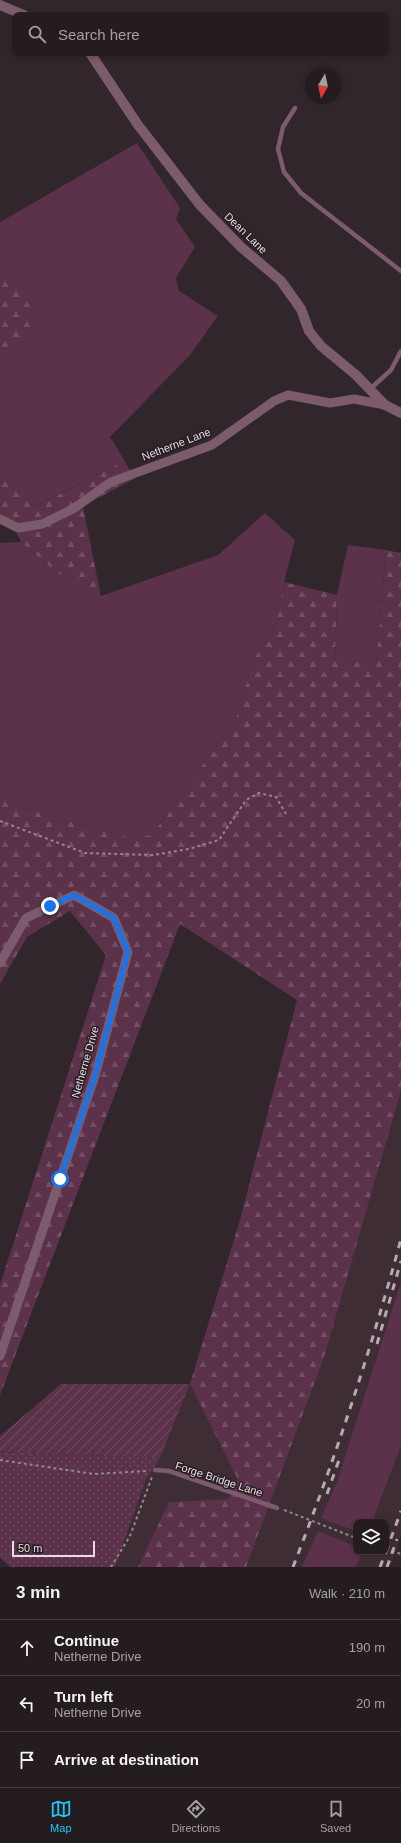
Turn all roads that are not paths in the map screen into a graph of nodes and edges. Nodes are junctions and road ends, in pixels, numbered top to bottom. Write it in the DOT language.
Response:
graph roads {
  1 [pos="0,5"];
  2 [pos="17,12"];
  3 [pos="92,56"];
  4 [pos="295,108"];
  5 [pos="401,271"];
  6 [pos="401,351"];
  7 [pos="370,389"];
  8 [pos="385,405"];
  9 [pos="401,413"];
  10 [pos="0,519"];
  11 [pos="0,963"];
  12 [pos="0,1356"];
  13 [pos="155,1470"];
  14 [pos="277,1508"];
  1 -- 2 [label="street"];
  3 -- 7 [label="street, Dean Lane"];
  4 -- 5 [label="lane"];
  6 -- 7 [label="lane"];
  7 -- 8 [label="street, Dean Lane"];
  8 -- 9 [label="street, Dean Lane"];
  8 -- 10 [label="street, Netherne Lane"];
  11 -- 12 [label="street, Netherne Drive"];
  13 -- 14 [label="lane, Forge Bridge Lane"];
}
